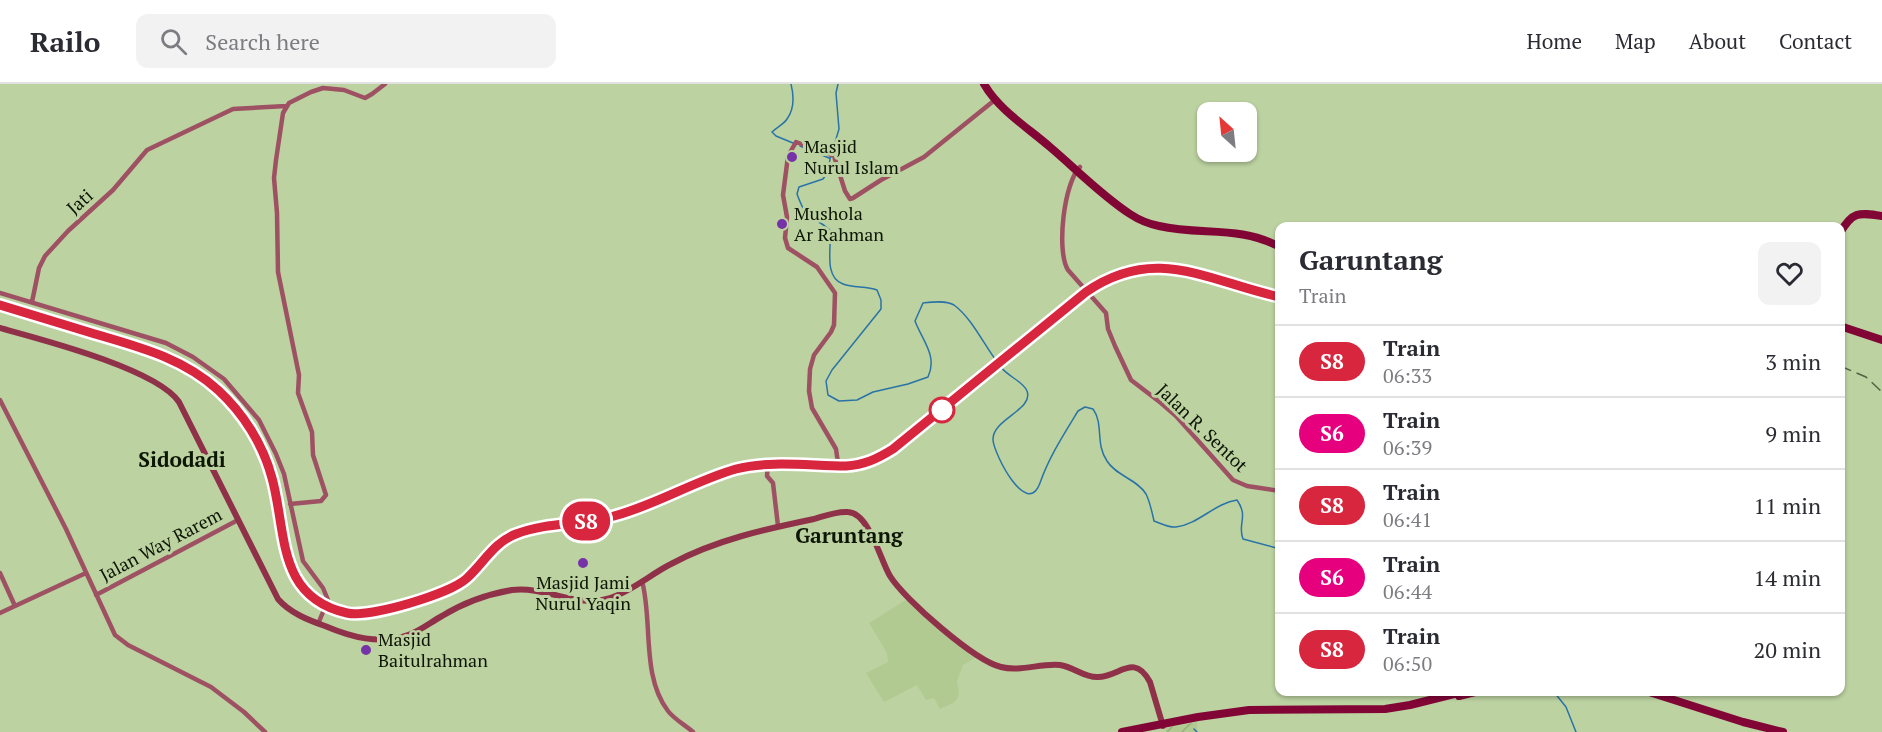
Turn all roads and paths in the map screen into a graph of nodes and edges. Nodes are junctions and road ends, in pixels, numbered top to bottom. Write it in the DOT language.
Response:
graph roads {
  1 [pos="385,84"];
  2 [pos="984,84"];
  3 [pos="989,84"];
  4 [pos="996,99"];
  5 [pos="286,106"];
  6 [pos="1078,169"];
  7 [pos="1882,216"];
  8 [pos="1845,224"];
  9 [pos="1275,240"];
  10 [pos="1275,245"];
  11 [pos="0,293"];
  12 [pos="32,302"];
  13 [pos="1845,325"];
  14 [pos="1845,326"];
  15 [pos="0,328"];
  16 [pos="1882,335"];
  17 [pos="1882,340"];
  18 [pos="0,400"];
  19 [pos="1275,490"];
  20 [pos="290,504"];
  21 [pos="238,520"];
  22 [pos="778,526"];
  23 [pos="0,573"];
  24 [pos="86,573"];
  25 [pos="642,581"];
  26 [pos="96,595"];
  27 [pos="15,606"];
  28 [pos="0,613"];
  29 [pos="318,624"];
  30 [pos="1450,696"];
  31 [pos="1662,696"];
  32 [pos="1162,725"];
  33 [pos="266,732"];
  34 [pos="693,732"];
  35 [pos="1122,732"];
  36 [pos="1137,732"];
  37 [pos="1783,732"];
  1 -- 5 [label="street"];
  2 -- 4 [label="highway"];
  3 -- 6 [label="highway"];
  4 -- 6 [label="highway"];
  4 -- 22 [label="street"];
  5 -- 12 [label="street, Jati"];
  5 -- 20 [label="street"];
  6 -- 9 [label="highway"];
  6 -- 10 [label="highway"];
  6 -- 19 [label="street, Jalan R. Sentot"];
  7 -- 8 [label="highway"];
  11 -- 12 [label="street"];
  12 -- 20 [label="street"];
  13 -- 16 [label="highway"];
  14 -- 17 [label="highway"];
  15 -- 21 [label="main road"];
  18 -- 24 [label="street"];
  20 -- 29 [label="street"];
  21 -- 26 [label="street, Jalan Way Rarem"];
  21 -- 29 [label="main road"];
  22 -- 25 [label="main road"];
  22 -- 32 [label="main road"];
  23 -- 27 [label="street"];
  24 -- 26 [label="street"];
  24 -- 27 [label="street"];
  25 -- 29 [label="main road"];
  25 -- 34 [label="street"];
  26 -- 33 [label="street"];
  27 -- 28 [label="street"];
  30 -- 32 [label="highway"];
  31 -- 37 [label="highway"];
  32 -- 35 [label="highway"];
  32 -- 36 [label="highway"];
}
